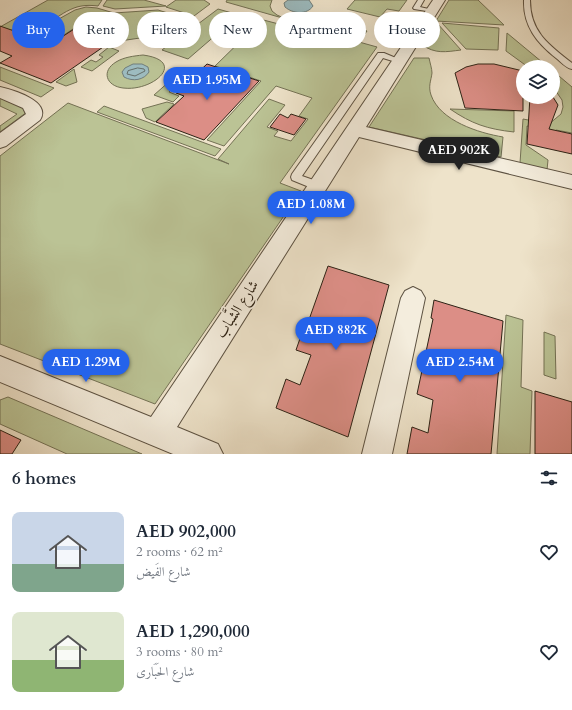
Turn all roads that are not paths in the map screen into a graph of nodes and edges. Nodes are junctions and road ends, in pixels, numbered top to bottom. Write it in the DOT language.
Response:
graph roads {
  1 [pos="527,0"];
  2 [pos="430,4"];
  3 [pos="400,61"];
  4 [pos="572,67"];
  5 [pos="0,92"];
  6 [pos="354,130"];
  7 [pos="0,142"];
  8 [pos="572,182"];
  9 [pos="318,186"];
  10 [pos="413,298"];
  11 [pos="0,369"];
  12 [pos="157,433"];
  13 [pos="208,454"];
  14 [pos="377,454"];
  1 -- 4 [label="lane"];
  2 -- 3 [label="street, شارع الشَّباب"];
  3 -- 6 [label="street, شارع الشَّباب"];
  3 -- 9 [label="lane"];
  5 -- 7 [label="street"];
  6 -- 8 [label="street"];
  6 -- 9 [label="street, شارع الشَّباب"];
  9 -- 12 [label="street, شارع الشَّباب"];
  10 -- 14 [label="street"];
  11 -- 12 [label="street"];
  12 -- 13 [label="street"];
}
